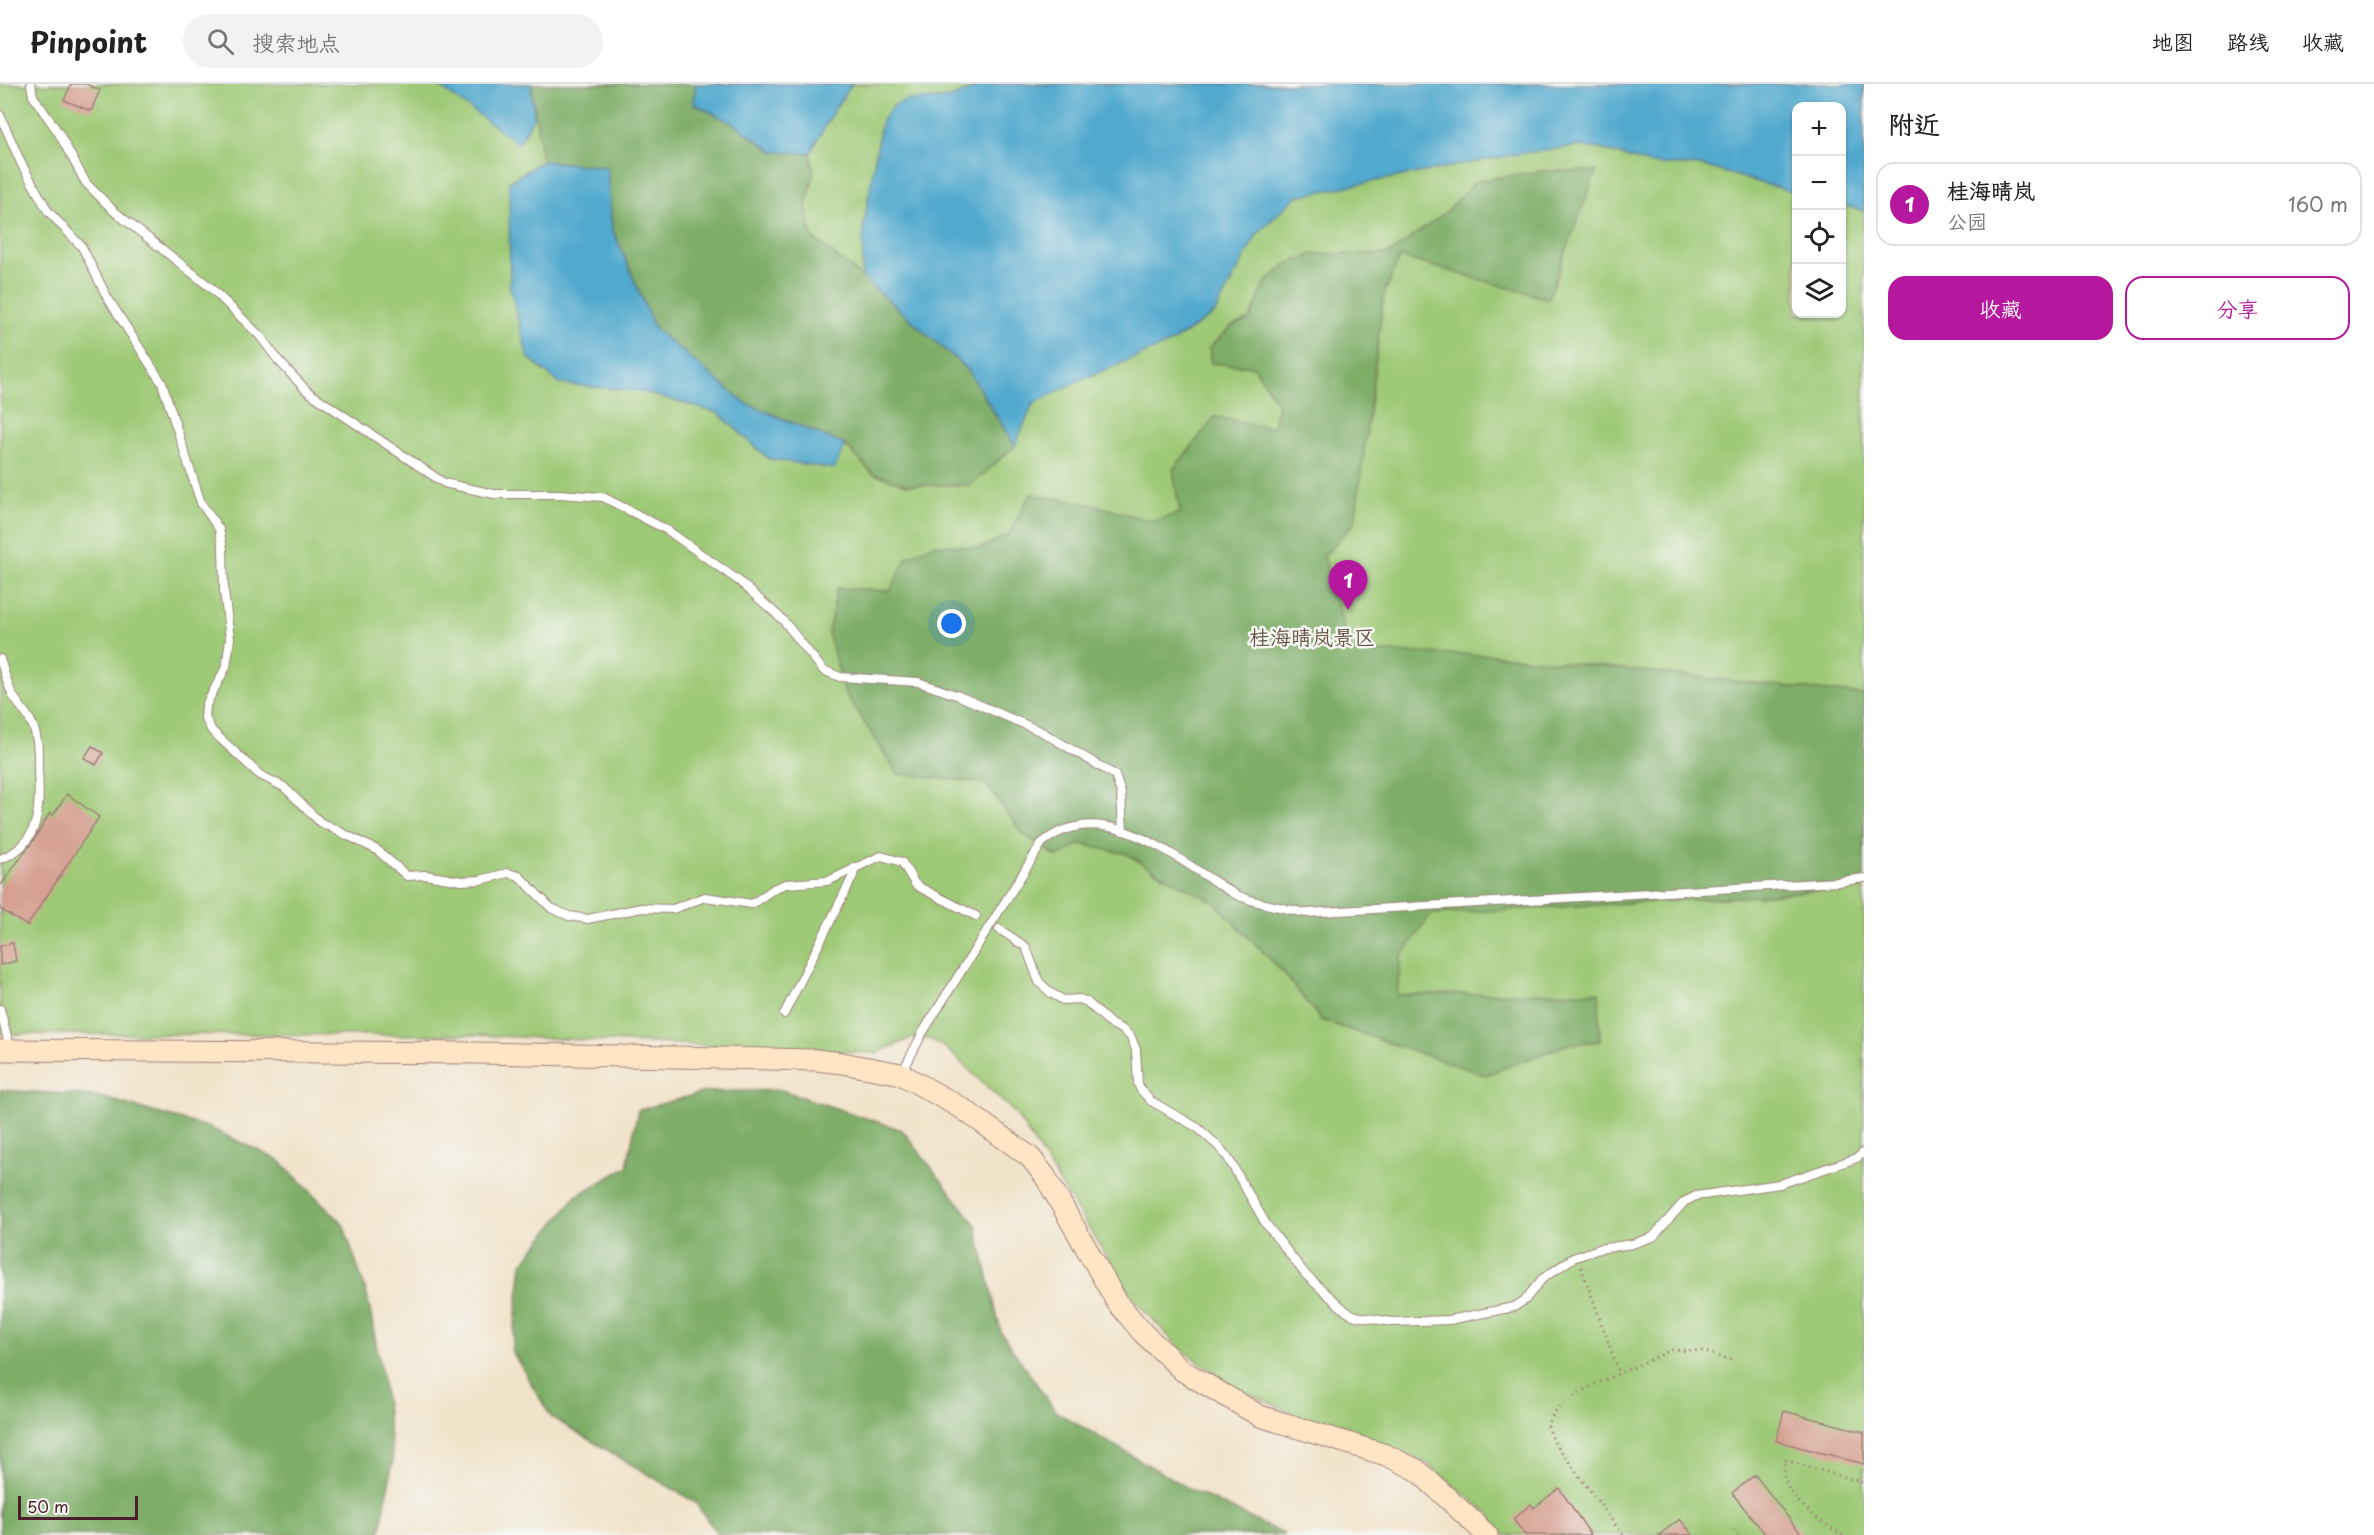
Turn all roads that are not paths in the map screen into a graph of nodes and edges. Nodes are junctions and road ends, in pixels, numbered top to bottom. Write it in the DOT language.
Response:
graph roads {
  1 [pos="31,84"];
  2 [pos="0,115"];
  3 [pos="0,659"];
  4 [pos="1123,831"];
  5 [pos="0,859"];
  6 [pos="855,867"];
  7 [pos="1864,878"];
  8 [pos="976,916"];
  9 [pos="999,929"];
  10 [pos="0,1009"];
  11 [pos="784,1014"];
  12 [pos="5,1049"];
  13 [pos="901,1074"];
  14 [pos="1864,1152"];
  15 [pos="1487,1535"];
  1 -- 4 [label="lane"];
  2 -- 6 [label="lane"];
  3 -- 5 [label="lane"];
  4 -- 7 [label="lane"];
  4 -- 13 [label="lane"];
  6 -- 8 [label="lane"];
  6 -- 11 [label="lane"];
  9 -- 14 [label="lane"];
  10 -- 12 [label="lane"];
  12 -- 13 [label="street"];
  13 -- 15 [label="street"];
}
